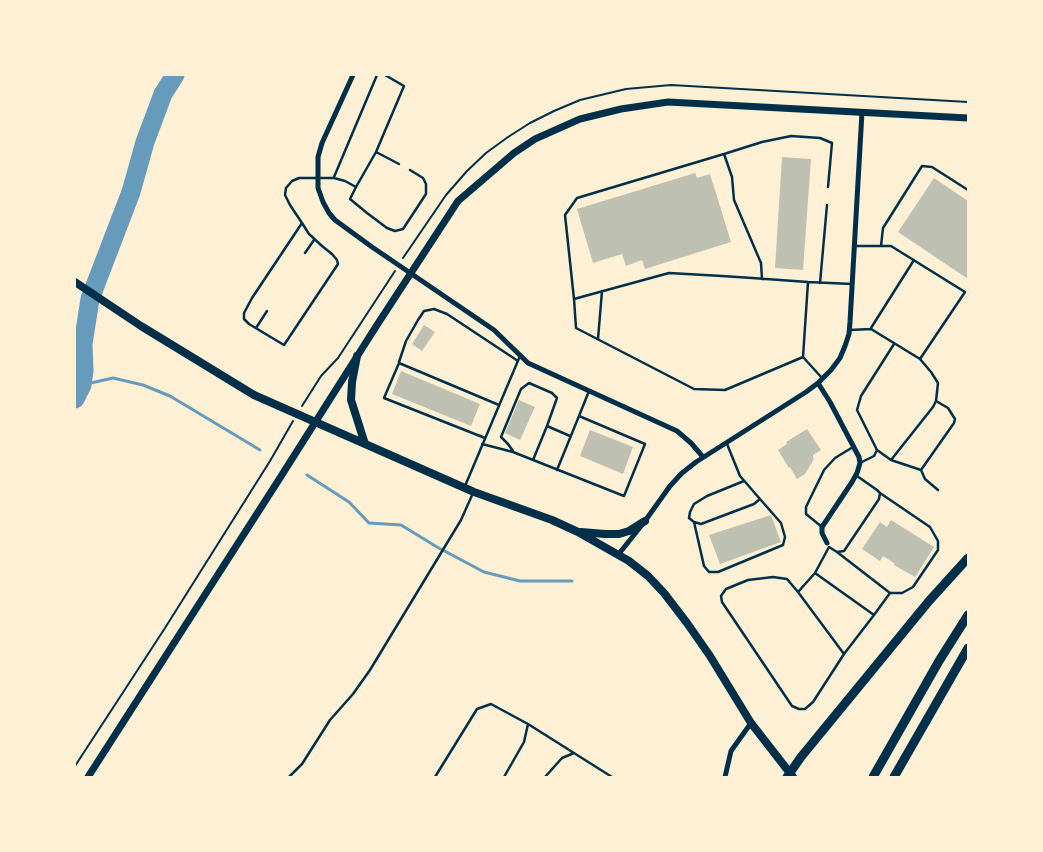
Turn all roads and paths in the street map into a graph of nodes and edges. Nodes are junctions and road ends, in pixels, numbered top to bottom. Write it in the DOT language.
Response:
graph roads {
  1 [pos="353,75"];
  2 [pos="377,75"];
  3 [pos="385,75"];
  4 [pos="968,102"];
  5 [pos="862,112"];
  6 [pos="968,118"];
  7 [pos="376,152"];
  8 [pos="724,154"];
  9 [pos="399,164"];
  10 [pos="410,170"];
  11 [pos="317,177"];
  12 [pos="334,178"];
  13 [pos="828,186"];
  14 [pos="356,187"];
  15 [pos="968,190"];
  16 [pos="827,205"];
  17 [pos="302,223"];
  18 [pos="314,240"];
  19 [pos="854,246"];
  20 [pos="881,246"];
  21 [pos="305,253"];
  22 [pos="914,260"];
  23 [pos="399,265"];
  24 [pos="411,272"];
  25 [pos="762,279"];
  26 [pos="75,282"];
  27 [pos="808,282"];
  28 [pos="820,282"];
  29 [pos="852,284"];
  30 [pos="967,290"];
  31 [pos="602,291"];
  32 [pos="574,299"];
  33 [pos="267,311"];
  34 [pos="256,328"];
  35 [pos="870,329"];
  36 [pos="849,330"];
  37 [pos="598,339"];
  38 [pos="894,344"];
  39 [pos="357,356"];
  40 [pos="803,357"];
  41 [pos="519,358"];
  42 [pos="920,359"];
  43 [pos="399,363"];
  44 [pos="820,381"];
  45 [pos="589,390"];
  46 [pos="306,400"];
  47 [pos="936,401"];
  48 [pos="499,405"];
  49 [pos="578,416"];
  50 [pos="315,423"];
  51 [pos="546,426"];
  52 [pos="284,436"];
  53 [pos="570,436"];
  54 [pos="485,438"];
  55 [pos="726,443"];
  56 [pos="365,444"];
  57 [pos="482,444"];
  58 [pos="853,447"];
  59 [pos="877,450"];
  60 [pos="513,452"];
  61 [pos="703,457"];
  62 [pos="533,460"];
  63 [pos="891,460"];
  64 [pos="860,463"];
  65 [pos="557,470"];
  66 [pos="921,470"];
  67 [pos="855,475"];
  68 [pos="744,481"];
  69 [pos="464,487"];
  70 [pos="938,490"];
  71 [pos="474,492"];
  72 [pos="880,493"];
  73 [pos="760,499"];
  74 [pos="645,521"];
  75 [pos="694,522"];
  76 [pos="822,527"];
  77 [pos="578,532"];
  78 [pos="828,545"];
  79 [pos="837,552"];
  80 [pos="618,555"];
  81 [pos="968,558"];
  82 [pos="814,573"];
  83 [pos="798,592"];
  84 [pos="890,593"];
  85 [pos="968,614"];
  86 [pos="874,615"];
  87 [pos="968,648"];
  88 [pos="844,654"];
  89 [pos="752,723"];
  90 [pos="528,724"];
  91 [pos="575,753"];
  92 [pos="75,766"];
  93 [pos="790,775"];
  94 [pos="88,777"];
  95 [pos="289,777"];
  96 [pos="435,777"];
  97 [pos="504,777"];
  98 [pos="545,777"];
  99 [pos="612,777"];
  100 [pos="724,777"];
  101 [pos="873,777"];
  102 [pos="894,777"];
  1 -- 11 [label="street"];
  2 -- 12 [label="lane"];
  3 -- 7 [label="lane"];
  4 -- 23 [label="path"];
  5 -- 6 [label="main road"];
  5 -- 19 [label="street"];
  5 -- 24 [label="main road"];
  7 -- 9 [label="lane"];
  7 -- 14 [label="lane"];
  8 -- 13 [label="lane"];
  8 -- 25 [label="lane"];
  8 -- 32 [label="lane"];
  10 -- 14 [label="lane"];
  11 -- 12 [label="lane"];
  11 -- 17 [label="lane"];
  11 -- 23 [label="street"];
  12 -- 14 [label="lane"];
  15 -- 20 [label="lane"];
  16 -- 28 [label="lane"];
  17 -- 18 [label="lane"];
  17 -- 34 [label="lane"];
  18 -- 21 [label="lane"];
  18 -- 34 [label="lane"];
  19 -- 20 [label="lane"];
  19 -- 29 [label="street"];
  20 -- 22 [label="lane"];
  22 -- 30 [label="lane"];
  22 -- 35 [label="lane"];
  23 -- 24 [label="street"];
  23 -- 46 [label="path"];
  24 -- 39 [label="main road"];
  24 -- 41 [label="street"];
  25 -- 27 [label="lane"];
  25 -- 31 [label="lane"];
  26 -- 50 [label="main road"];
  27 -- 28 [label="lane"];
  27 -- 40 [label="lane"];
  28 -- 29 [label="lane"];
  29 -- 36 [label="street"];
  30 -- 42 [label="lane"];
  31 -- 32 [label="lane"];
  31 -- 37 [label="lane"];
  32 -- 37 [label="lane"];
  33 -- 34 [label="lane"];
  35 -- 36 [label="lane"];
  35 -- 38 [label="lane"];
  36 -- 44 [label="street"];
  37 -- 40 [label="lane"];
  38 -- 42 [label="lane"];
  38 -- 59 [label="lane"];
  39 -- 50 [label="main road"];
  39 -- 56 [label="main road"];
  40 -- 44 [label="lane"];
  41 -- 43 [label="lane"];
  41 -- 45 [label="street"];
  41 -- 48 [label="lane"];
  42 -- 47 [label="lane"];
  43 -- 48 [label="lane"];
  43 -- 54 [label="lane"];
  44 -- 55 [label="street"];
  44 -- 58 [label="street"];
  45 -- 49 [label="lane"];
  45 -- 61 [label="street"];
  47 -- 63 [label="lane"];
  47 -- 66 [label="lane"];
  48 -- 54 [label="lane"];
  49 -- 53 [label="lane"];
  49 -- 65 [label="lane"];
  50 -- 56 [label="main road"];
  50 -- 94 [label="main road"];
  51 -- 53 [label="lane"];
  51 -- 60 [label="lane"];
  51 -- 62 [label="lane"];
  52 -- 92 [label="path"];
  53 -- 65 [label="lane"];
  54 -- 57 [label="lane"];
  55 -- 61 [label="street"];
  55 -- 68 [label="lane"];
  56 -- 69 [label="main road"];
  57 -- 60 [label="lane"];
  57 -- 69 [label="lane"];
  58 -- 64 [label="street"];
  58 -- 76 [label="lane"];
  59 -- 63 [label="lane"];
  59 -- 64 [label="lane"];
  60 -- 62 [label="lane"];
  61 -- 74 [label="street"];
  62 -- 65 [label="lane"];
  63 -- 66 [label="lane"];
  64 -- 67 [label="street"];
  66 -- 70 [label="lane"];
  67 -- 72 [label="lane"];
  67 -- 76 [label="street"];
  68 -- 73 [label="lane"];
  68 -- 75 [label="lane"];
  69 -- 71 [label="main road"];
  71 -- 77 [label="main road"];
  71 -- 95 [label="lane"];
  72 -- 79 [label="lane"];
  72 -- 84 [label="lane"];
  73 -- 75 [label="lane"];
  73 -- 75 [label="lane"];
  74 -- 77 [label="main road"];
  74 -- 80 [label="street"];
  76 -- 78 [label="street"];
  77 -- 80 [label="main road"];
  78 -- 79 [label="lane"];
  78 -- 82 [label="lane"];
  79 -- 84 [label="lane"];
  80 -- 89 [label="main road"];
  81 -- 93 [label="highway"];
  82 -- 83 [label="lane"];
  82 -- 86 [label="lane"];
  83 -- 88 [label="lane"];
  83 -- 88 [label="lane"];
  84 -- 86 [label="lane"];
  85 -- 101 [label="highway"];
  86 -- 88 [label="lane"];
  87 -- 102 [label="highway"];
  89 -- 93 [label="main road"];
  89 -- 100 [label="street"];
  90 -- 91 [label="lane"];
  90 -- 96 [label="lane"];
  90 -- 97 [label="lane"];
  91 -- 98 [label="lane"];
  91 -- 99 [label="lane"];
}
